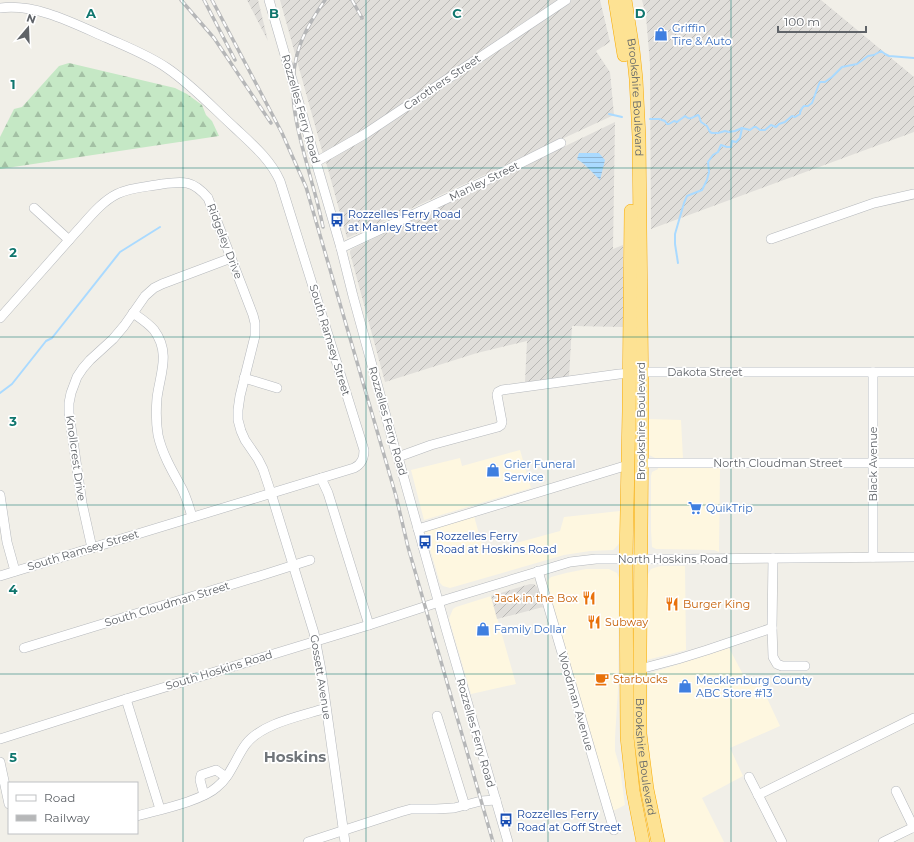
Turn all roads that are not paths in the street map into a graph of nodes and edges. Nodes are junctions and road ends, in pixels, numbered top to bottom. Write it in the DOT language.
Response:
graph roads {
  1 [pos="269,0"];
  2 [pos="566,0"];
  3 [pos="615,0"];
  4 [pos="624,0"];
  5 [pos="0,8"];
  6 [pos="561,143"];
  7 [pos="316,162"];
  8 [pos="914,194"];
  9 [pos="34,208"];
  10 [pos="771,239"];
  11 [pos="69,240"];
  12 [pos="341,248"];
  13 [pos="231,258"];
  14 [pos="3,307"];
  15 [pos="133,312"];
  16 [pos="0,318"];
  17 [pos="873,372"];
  18 [pos="914,372"];
  19 [pos="636,373"];
  20 [pos="244,378"];
  21 [pos="277,388"];
  22 [pos="398,456"];
  23 [pos="642,463"];
  24 [pos="873,463"];
  25 [pos="914,463"];
  26 [pos="628,465"];
  27 [pos="321,478"];
  28 [pos="271,493"];
  29 [pos="0,496"];
  30 [pos="192,517"];
  31 [pos="418,529"];
  32 [pos="92,548"];
  33 [pos="873,557"];
  34 [pos="914,557"];
  35 [pos="773,558"];
  36 [pos="626,559"];
  37 [pos="641,559"];
  38 [pos="310,560"];
  39 [pos="293,565"];
  40 [pos="14,571"];
  41 [pos="538,572"];
  42 [pos="0,576"];
  43 [pos="438,602"];
  44 [pos="369,625"];
  45 [pos="772,628"];
  46 [pos="316,640"];
  47 [pos="24,648"];
  48 [pos="805,666"];
  49 [pos="640,669"];
  50 [pos="126,699"];
  51 [pos="326,708"];
  52 [pos="437,716"];
  53 [pos="914,718"];
  54 [pos="0,739"];
  55 [pos="0,762"];
  56 [pos="226,777"];
  57 [pos="749,777"];
  58 [pos="632,779"];
  59 [pos="896,791"];
  60 [pos="204,795"];
  61 [pos="758,795"];
  62 [pos="8,799"];
  63 [pos="496,800"];
  64 [pos="465,806"];
  65 [pos="160,809"];
  66 [pos="138,816"];
  67 [pos="914,827"];
  68 [pos="344,830"];
  69 [pos="614,830"];
  70 [pos="308,842"];
  71 [pos="345,842"];
  72 [pos="508,842"];
  73 [pos="643,842"];
  74 [pos="651,842"];
  75 [pos="658,842"];
  76 [pos="782,842"];
  77 [pos="883,842"];
  1 -- 7 [label="street, Rozzelles Ferry Road"];
  2 -- 7 [label="street, Carothers Street"];
  3 -- 19 [label="highway, Brookshire Boulevard"];
  4 -- 19 [label="highway, Brookshire Boulevard"];
  5 -- 27 [label="street, South Ramsey Street"];
  6 -- 12 [label="street, Manley Street"];
  7 -- 12 [label="street, Rozzelles Ferry Road"];
  8 -- 10 [label="street"];
  9 -- 11 [label="street"];
  11 -- 13 [label="street, Ridgeley Drive"];
  11 -- 14 [label="street, Ridgeley Drive"];
  12 -- 22 [label="street, Rozzelles Ferry Road"];
  13 -- 15 [label="street, Knollcrest Drive"];
  13 -- 20 [label="street, Ridgeley Drive"];
  14 -- 16 [label="street, Ridgeley Drive"];
  15 -- 30 [label="street"];
  15 -- 32 [label="street, Knollcrest Drive"];
  17 -- 18 [label="street, Dakota Street"];
  17 -- 19 [label="street, Dakota Street"];
  17 -- 24 [label="street, Black Avenue"];
  19 -- 22 [label="street, Dakota Street"];
  19 -- 23 [label="highway, Brookshire Boulevard"];
  19 -- 26 [label="highway, Brookshire Boulevard"];
  20 -- 21 [label="street"];
  20 -- 28 [label="street, Ridgeley Drive"];
  22 -- 31 [label="street, Rozzelles Ferry Road"];
  23 -- 24 [label="street, North Cloudman Street"];
  23 -- 37 [label="highway, Brookshire Boulevard"];
  24 -- 25 [label="street, North Cloudman Street"];
  24 -- 33 [label="street, Black Avenue"];
  26 -- 31 [label="street"];
  26 -- 36 [label="highway, Brookshire Boulevard"];
  27 -- 28 [label="street, South Ramsey Street"];
  27 -- 44 [label="street"];
  28 -- 30 [label="street, South Ramsey Street"];
  28 -- 39 [label="street, Gossett Avenue"];
  29 -- 40 [label="street"];
  30 -- 32 [label="street, South Ramsey Street"];
  31 -- 43 [label="street, Rozzelles Ferry Road"];
  32 -- 40 [label="street, South Ramsey Street"];
  33 -- 34 [label="street, North Hoskins Road"];
  33 -- 35 [label="street, North Hoskins Road"];
  35 -- 37 [label="street, North Hoskins Road"];
  35 -- 45 [label="street"];
  36 -- 37 [label="street, North Hoskins Road"];
  36 -- 41 [label="street, North Hoskins Road"];
  36 -- 58 [label="highway, Brookshire Boulevard"];
  37 -- 49 [label="highway, Brookshire Boulevard"];
  38 -- 39 [label="street, South Cloudman Street"];
  39 -- 46 [label="street, Gossett Avenue"];
  39 -- 47 [label="street, South Cloudman Street"];
  40 -- 42 [label="street, South Ramsey Street"];
  41 -- 43 [label="street, North Hoskins Road"];
  41 -- 69 [label="street, Woodman Avenue"];
  43 -- 44 [label="street, South Hoskins Road"];
  43 -- 63 [label="street, Rozzelles Ferry Road"];
  44 -- 46 [label="street, South Hoskins Road"];
  45 -- 48 [label="street"];
  45 -- 49 [label="street"];
  46 -- 50 [label="street, South Hoskins Road"];
  46 -- 51 [label="street, Gossett Avenue"];
  49 -- 75 [label="highway, Brookshire Boulevard"];
  50 -- 54 [label="street, South Hoskins Road"];
  50 -- 65 [label="street"];
  51 -- 56 [label="street"];
  51 -- 68 [label="street, Gossett Avenue"];
  52 -- 64 [label="street"];
  53 -- 61 [label="street"];
  55 -- 62 [label="street"];
  56 -- 60 [label="street"];
  56 -- 60 [label="street"];
  57 -- 61 [label="street"];
  58 -- 73 [label="highway, Brookshire Boulevard"];
  58 -- 74 [label="highway"];
  59 -- 67 [label="street"];
  60 -- 65 [label="street"];
  61 -- 76 [label="street"];
  63 -- 64 [label="street"];
  63 -- 72 [label="street, Rozzelles Ferry Road"];
  64 -- 68 [label="street"];
  65 -- 66 [label="street"];
  67 -- 77 [label="street"];
  68 -- 70 [label="street"];
  68 -- 71 [label="street, Gossett Avenue"];
}
